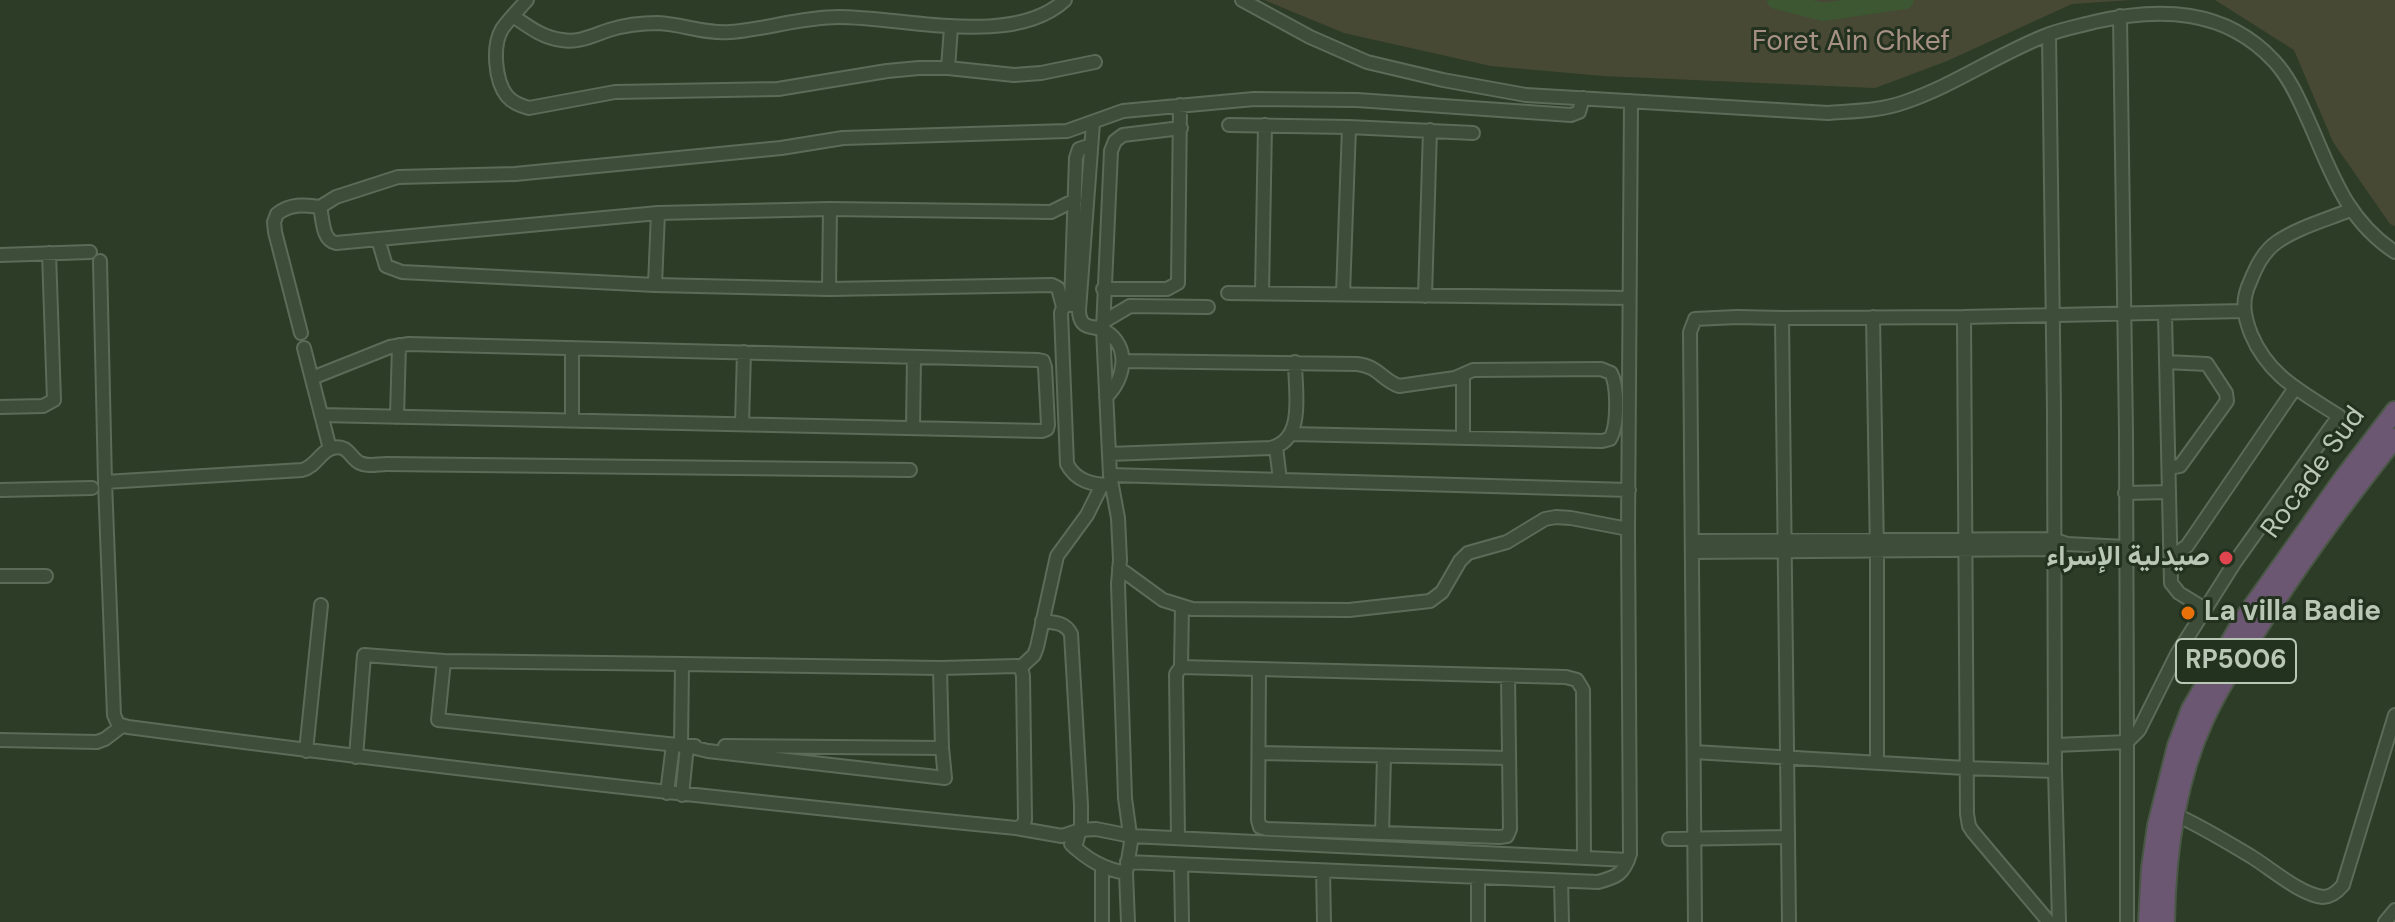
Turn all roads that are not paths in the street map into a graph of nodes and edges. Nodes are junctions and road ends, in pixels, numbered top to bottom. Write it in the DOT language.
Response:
graph roads {
  1 [pos="527,0"];
  2 [pos="1065,0"];
  3 [pos="1242,0"];
  4 [pos="513,16"];
  5 [pos="2120,16"];
  6 [pos="951,28"];
  7 [pos="2049,34"];
  8 [pos="1095,62"];
  9 [pos="948,68"];
  10 [pos="1583,98"];
  11 [pos="1631,101"];
  12 [pos="1180,105"];
  13 [pos="1093,123"];
  14 [pos="1229,125"];
  15 [pos="1265,125"];
  16 [pos="1349,127"];
  17 [pos="1181,128"];
  18 [pos="1430,130"];
  19 [pos="1473,133"];
  20 [pos="1091,145"];
  21 [pos="1075,200"];
  22 [pos="320,207"];
  23 [pos="830,209"];
  24 [pos="2350,210"];
  25 [pos="1051,212"];
  26 [pos="658,213"];
  27 [pos="1074,225"];
  28 [pos="378,239"];
  29 [pos="2395,252"];
  30 [pos="49,253"];
  31 [pos="0,255"];
  32 [pos="655,285"];
  33 [pos="829,289"];
  34 [pos="1103,289"];
  35 [pos="1228,293"];
  36 [pos="1262,293"];
  37 [pos="1343,294"];
  38 [pos="1425,296"];
  39 [pos="1629,298"];
  40 [pos="1071,306"];
  41 [pos="1208,307"];
  42 [pos="2243,311"];
  43 [pos="2123,314"];
  44 [pos="2165,314"];
  45 [pos="2052,316"];
  46 [pos="1873,317"];
  47 [pos="1964,317"];
  48 [pos="1782,318"];
  49 [pos="1103,325"];
  50 [pos="301,333"];
  51 [pos="399,345"];
  52 [pos="304,348"];
  53 [pos="572,348"];
  54 [pos="744,352"];
  55 [pos="914,357"];
  56 [pos="1123,361"];
  57 [pos="1295,362"];
  58 [pos="2166,362"];
  59 [pos="1463,375"];
  60 [pos="312,378"];
  61 [pos="2295,388"];
  62 [pos="1063,393"];
  63 [pos="1047,394"];
  64 [pos="1106,397"];
  65 [pos="0,407"];
  66 [pos="1615,407"];
  67 [pos="1630,407"];
  68 [pos="2395,411"];
  69 [pos="321,415"];
  70 [pos="397,417"];
  71 [pos="572,420"];
  72 [pos="742,424"];
  73 [pos="913,428"];
  74 [pos="1291,434"];
  75 [pos="1463,438"];
  76 [pos="2395,438"];
  77 [pos="1276,447"];
  78 [pos="330,449"];
  79 [pos="1109,454"];
  80 [pos="2169,468"];
  81 [pos="910,470"];
  82 [pos="1280,480"];
  83 [pos="105,482"];
  84 [pos="1108,482"];
  85 [pos="92,488"];
  86 [pos="0,490"];
  87 [pos="1629,490"];
  88 [pos="2169,492"];
  89 [pos="2125,493"];
  90 [pos="1628,529"];
  91 [pos="2053,544"];
  92 [pos="1964,545"];
  93 [pos="1692,547"];
  94 [pos="1785,547"];
  95 [pos="1877,547"];
  96 [pos="2125,547"];
  97 [pos="2171,555"];
  98 [pos="1119,568"];
  99 [pos="0,576"];
  100 [pos="46,576"];
  101 [pos="321,605"];
  102 [pos="1182,606"];
  103 [pos="2205,609"];
  104 [pos="1042,621"];
  105 [pos="444,661"];
  106 [pos="682,664"];
  107 [pos="1021,667"];
  108 [pos="1181,667"];
  109 [pos="940,668"];
  110 [pos="1259,669"];
  111 [pos="1508,676"];
  112 [pos="2395,715"];
  113 [pos="122,726"];
  114 [pos="2391,738"];
  115 [pos="0,740"];
  116 [pos="2127,742"];
  117 [pos="680,745"];
  118 [pos="2055,745"];
  119 [pos="942,748"];
  120 [pos="306,751"];
  121 [pos="1694,752"];
  122 [pos="1259,753"];
  123 [pos="1384,756"];
  124 [pos="1787,756"];
  125 [pos="356,757"];
  126 [pos="1509,758"];
  127 [pos="1877,762"];
  128 [pos="1965,768"];
  129 [pos="2055,771"];
  130 [pos="667,793"];
  131 [pos="682,795"];
  132 [pos="2174,814"];
  133 [pos="1016,828"];
  134 [pos="1080,830"];
  135 [pos="1382,833"];
  136 [pos="1062,836"];
  137 [pos="1131,836"];
  138 [pos="1788,837"];
  139 [pos="1178,838"];
  140 [pos="1693,838"];
  141 [pos="1669,839"];
  142 [pos="1075,848"];
  143 [pos="1584,858"];
  144 [pos="1628,860"];
  145 [pos="1181,865"];
  146 [pos="1102,866"];
  147 [pos="1127,867"];
  148 [pos="1323,871"];
  149 [pos="1478,877"];
  150 [pos="1561,881"];
  151 [pos="2395,910"];
  152 [pos="1102,922"];
  153 [pos="1128,922"];
  154 [pos="1182,922"];
  155 [pos="1324,922"];
  156 [pos="1478,922"];
  157 [pos="1562,922"];
  158 [pos="1695,922"];
  159 [pos="1789,922"];
  160 [pos="2049,922"];
  161 [pos="2059,922"];
  162 [pos="2127,922"];
  163 [pos="2148,922"];
  164 [pos="2165,922"];
  165 [pos="2385,922"];
  1 -- 4 [label="street"];
  2 -- 6 [label="street"];
  3 -- 10 [label="street"];
  4 -- 6 [label="street"];
  4 -- 9 [label="street"];
  5 -- 7 [label="street"];
  5 -- 24 [label="street"];
  5 -- 43 [label="street"];
  6 -- 9 [label="street"];
  7 -- 11 [label="street"];
  7 -- 45 [label="street"];
  8 -- 9 [label="street"];
  10 -- 11 [label="street"];
  10 -- 12 [label="street"];
  11 -- 39 [label="street"];
  12 -- 13 [label="street"];
  12 -- 17 [label="street"];
  13 -- 20 [label="street"];
  13 -- 22 [label="street"];
  14 -- 15 [label="street"];
  15 -- 16 [label="street"];
  15 -- 36 [label="street"];
  16 -- 18 [label="street"];
  16 -- 37 [label="street"];
  17 -- 34 [label="street"];
  17 -- 34 [label="street"];
  18 -- 19 [label="street"];
  18 -- 38 [label="street"];
  20 -- 21 [label="street"];
  20 -- 40 [label="street"];
  21 -- 25 [label="street"];
  21 -- 27 [label="street"];
  22 -- 28 [label="street"];
  22 -- 50 [label="street"];
  23 -- 25 [label="street"];
  23 -- 26 [label="street"];
  23 -- 33 [label="street"];
  24 -- 29 [label="street"];
  24 -- 42 [label="street"];
  25 -- 27 [label="street"];
  26 -- 28 [label="street"];
  26 -- 32 [label="street"];
  27 -- 40 [label="street"];
  28 -- 32 [label="street"];
  30 -- 31 [label="street"];
  30 -- 65 [label="street"];
  30 -- 83 [label="street"];
  32 -- 33 [label="street"];
  33 -- 40 [label="street"];
  34 -- 49 [label="street"];
  35 -- 36 [label="street"];
  36 -- 37 [label="street"];
  37 -- 38 [label="street"];
  38 -- 39 [label="street"];
  39 -- 67 [label="street"];
  40 -- 49 [label="street"];
  40 -- 62 [label="street"];
  41 -- 49 [label="street"];
  42 -- 44 [label="street"];
  42 -- 61 [label="street"];
  43 -- 44 [label="street"];
  43 -- 45 [label="street"];
  43 -- 89 [label="street"];
  44 -- 58 [label="street"];
  45 -- 47 [label="street"];
  45 -- 91 [label="street"];
  46 -- 47 [label="street"];
  46 -- 48 [label="street"];
  46 -- 95 [label="street"];
  47 -- 92 [label="street"];
  48 -- 93 [label="street"];
  48 -- 94 [label="street"];
  49 -- 56 [label="street"];
  49 -- 64 [label="street"];
  51 -- 53 [label="street"];
  51 -- 60 [label="street"];
  51 -- 70 [label="street"];
  52 -- 60 [label="street"];
  53 -- 54 [label="street"];
  53 -- 71 [label="street"];
  54 -- 55 [label="street"];
  54 -- 72 [label="street"];
  55 -- 63 [label="street"];
  55 -- 73 [label="street"];
  56 -- 57 [label="street"];
  56 -- 64 [label="street"];
  57 -- 59 [label="street"];
  57 -- 74 [label="street"];
  58 -- 80 [label="street"];
  58 -- 80 [label="street"];
  59 -- 66 [label="street"];
  59 -- 75 [label="street"];
  60 -- 69 [label="street"];
  61 -- 97 [label="street"];
  61 -- 103 [label="street"];
  62 -- 63 [label="street"];
  62 -- 84 [label="street"];
  63 -- 73 [label="street"];
  64 -- 79 [label="street"];
  66 -- 67 [label="street"];
  66 -- 75 [label="street"];
  67 -- 87 [label="street"];
  68 -- 163 [label="highway, Rocade Sud / RP5006"];
  69 -- 70 [label="street"];
  69 -- 78 [label="street"];
  70 -- 71 [label="street"];
  71 -- 72 [label="street"];
  72 -- 73 [label="street"];
  74 -- 75 [label="street"];
  74 -- 77 [label="street"];
  76 -- 132 [label="highway, Rocade Sud / RP5006"];
  77 -- 79 [label="street"];
  77 -- 82 [label="street"];
  78 -- 81 [label="street"];
  78 -- 83 [label="street"];
  79 -- 84 [label="street"];
  80 -- 88 [label="street"];
  82 -- 84 [label="street"];
  82 -- 87 [label="street"];
  83 -- 113 [label="street"];
  84 -- 98 [label="street"];
  84 -- 104 [label="street"];
  85 -- 86 [label="street"];
  87 -- 90 [label="street"];
  88 -- 89 [label="street"];
  88 -- 97 [label="street"];
  89 -- 96 [label="street"];
  90 -- 102 [label="street"];
  90 -- 144 [label="street"];
  91 -- 92 [label="street"];
  91 -- 96 [label="street"];
  91 -- 118 [label="street"];
  92 -- 95 [label="street"];
  92 -- 128 [label="street"];
  93 -- 94 [label="street"];
  93 -- 121 [label="street"];
  94 -- 95 [label="street"];
  94 -- 124 [label="street"];
  95 -- 127 [label="street"];
  96 -- 116 [label="street"];
  97 -- 103 [label="street"];
  98 -- 102 [label="street"];
  98 -- 137 [label="street"];
  99 -- 100 [label="street"];
  101 -- 120 [label="street"];
  102 -- 108 [label="street"];
  103 -- 116 [label="street"];
  104 -- 107 [label="street"];
  104 -- 134 [label="street"];
  105 -- 106 [label="street"];
  105 -- 117 [label="street"];
  105 -- 125 [label="street"];
  106 -- 109 [label="street"];
  106 -- 117 [label="street"];
  107 -- 109 [label="street"];
  107 -- 133 [label="street"];
  108 -- 110 [label="street"];
  108 -- 139 [label="street"];
  109 -- 119 [label="street"];
  110 -- 111 [label="street"];
  110 -- 122 [label="street"];
  111 -- 126 [label="street"];
  111 -- 143 [label="street"];
  112 -- 114 [label="street"];
  113 -- 115 [label="street"];
  113 -- 120 [label="street"];
  114 -- 132 [label="street"];
  116 -- 118 [label="street"];
  116 -- 162 [label="street"];
  117 -- 119 [label="street"];
  117 -- 119 [label="street"];
  117 -- 130 [label="street"];
  117 -- 131 [label="street"];
  118 -- 129 [label="street"];
  120 -- 125 [label="street"];
  121 -- 124 [label="street"];
  121 -- 140 [label="street"];
  122 -- 123 [label="street"];
  122 -- 135 [label="street"];
  123 -- 126 [label="street"];
  123 -- 135 [label="street"];
  124 -- 127 [label="street"];
  124 -- 138 [label="street"];
  125 -- 130 [label="street"];
  126 -- 135 [label="street"];
  127 -- 128 [label="street"];
  128 -- 129 [label="street"];
  128 -- 160 [label="street"];
  129 -- 161 [label="street"];
  130 -- 131 [label="street"];
  131 -- 133 [label="street"];
  132 -- 164 [label="highway, Rocade Sud / RP5006"];
  133 -- 136 [label="street"];
  134 -- 136 [label="street"];
  134 -- 137 [label="street"];
  134 -- 142 [label="street"];
  136 -- 142 [label="street"];
  137 -- 139 [label="street"];
  137 -- 147 [label="street"];
  138 -- 140 [label="street"];
  138 -- 159 [label="street"];
  139 -- 143 [label="street"];
  140 -- 141 [label="street"];
  140 -- 158 [label="street"];
  142 -- 146 [label="street"];
  143 -- 144 [label="street"];
  144 -- 150 [label="street"];
  145 -- 147 [label="street"];
  145 -- 148 [label="street"];
  145 -- 154 [label="street"];
  146 -- 147 [label="street"];
  146 -- 152 [label="street"];
  147 -- 153 [label="street"];
  148 -- 149 [label="street"];
  148 -- 155 [label="street"];
  149 -- 150 [label="street"];
  149 -- 156 [label="street"];
  150 -- 157 [label="street"];
  151 -- 165 [label="street"];
}
